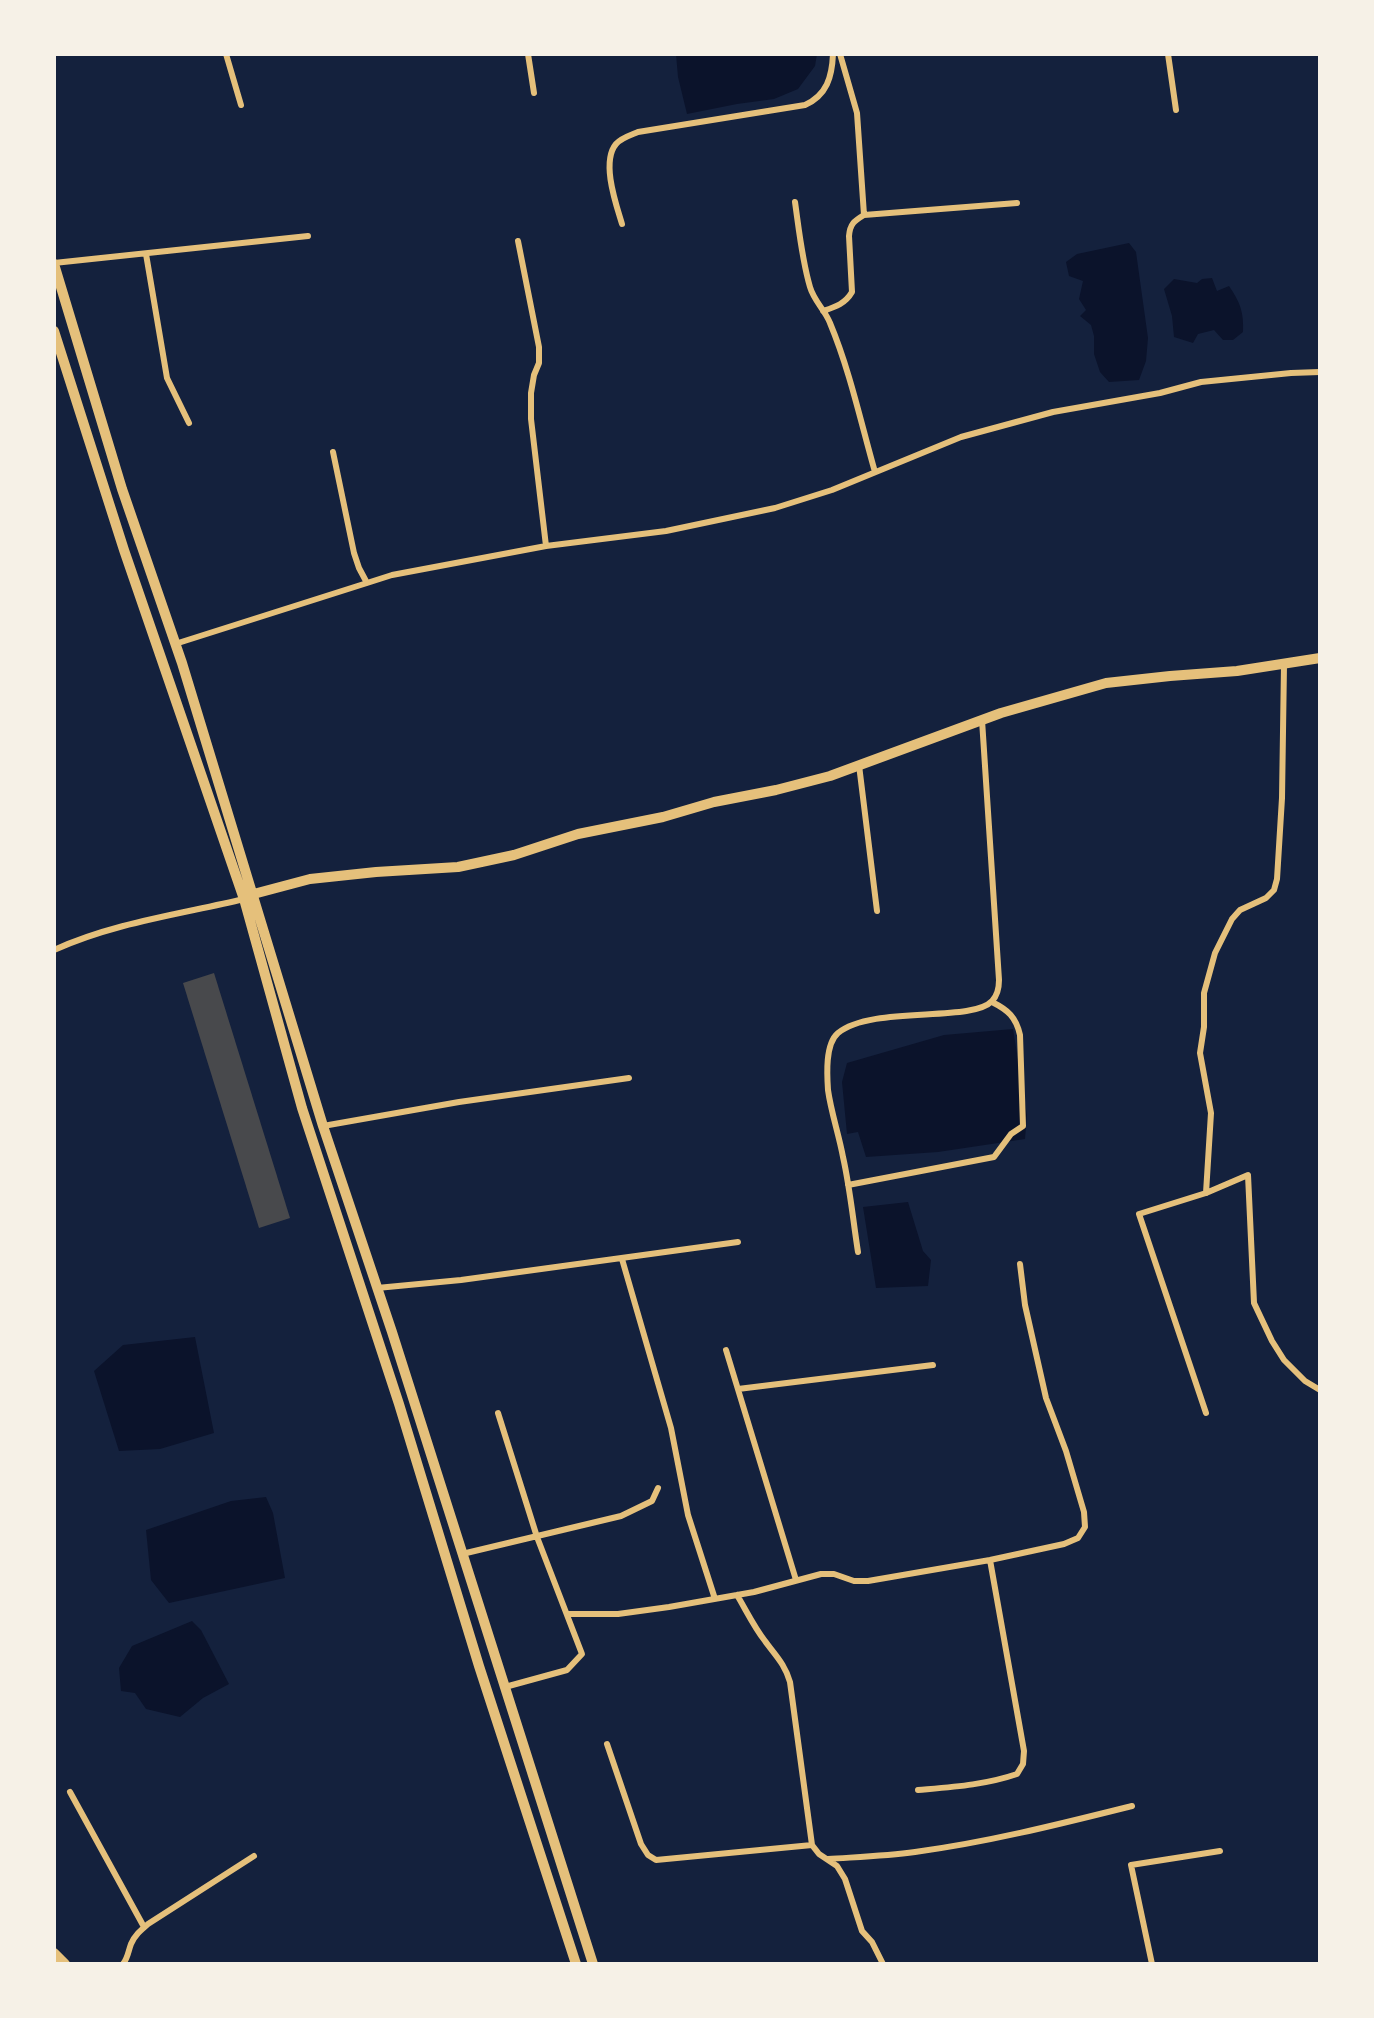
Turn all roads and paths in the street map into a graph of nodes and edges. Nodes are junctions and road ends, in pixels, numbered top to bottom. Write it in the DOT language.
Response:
graph roads {
  1 [pos="226,54"];
  2 [pos="528,54"];
  3 [pos="833,54"];
  4 [pos="840,54"];
  5 [pos="1168,54"];
  6 [pos="534,93"];
  7 [pos="241,105"];
  8 [pos="1176,110"];
  9 [pos="795,202"];
  10 [pos="1017,203"];
  11 [pos="864,215"];
  12 [pos="622,224"];
  13 [pos="308,236"];
  14 [pos="518,240"];
  15 [pos="146,254"];
  16 [pos="54,264"];
  17 [pos="823,311"];
  18 [pos="54,332"];
  19 [pos="1320,372"];
  20 [pos="189,423"];
  21 [pos="333,452"];
  22 [pos="874,472"];
  23 [pos="546,546"];
  24 [pos="367,583"];
  25 [pos="175,644"];
  26 [pos="1320,658"];
  27 [pos="1284,665"];
  28 [pos="982,720"];
  29 [pos="859,765"];
  30 [pos="246,897"];
  31 [pos="877,911"];
  32 [pos="54,950"];
  33 [pos="992,1002"];
  34 [pos="629,1078"];
  35 [pos="323,1126"];
  36 [pos="848,1185"];
  37 [pos="1206,1193"];
  38 [pos="738,1242"];
  39 [pos="858,1252"];
  40 [pos="622,1259"];
  41 [pos="1020,1264"];
  42 [pos="377,1288"];
  43 [pos="726,1350"];
  44 [pos="933,1365"];
  45 [pos="738,1389"];
  46 [pos="1320,1390"];
  47 [pos="498,1413"];
  48 [pos="1206,1413"];
  49 [pos="658,1488"];
  50 [pos="537,1537"];
  51 [pos="462,1554"];
  52 [pos="990,1560"];
  53 [pos="796,1580"];
  54 [pos="737,1595"];
  55 [pos="715,1599"];
  56 [pos="567,1614"];
  57 [pos="496,1662"];
  58 [pos="479,1666"];
  59 [pos="504,1687"];
  60 [pos="606,1744"];
  61 [pos="918,1790"];
  62 [pos="70,1792"];
  63 [pos="1132,1806"];
  64 [pos="812,1845"];
  65 [pos="1220,1851"];
  66 [pos="254,1856"];
  67 [pos="827,1859"];
  68 [pos="144,1927"];
  69 [pos="54,1953"];
  70 [pos="65,1964"];
  71 [pos="123,1964"];
  72 [pos="576,1964"];
  73 [pos="593,1964"];
  74 [pos="883,1964"];
  75 [pos="1152,1964"];
  1 -- 7 [label="street"];
  2 -- 6 [label="street"];
  3 -- 12 [label="street"];
  4 -- 11 [label="street"];
  5 -- 8 [label="street"];
  9 -- 17 [label="street"];
  10 -- 11 [label="street"];
  11 -- 17 [label="street"];
  13 -- 15 [label="street"];
  14 -- 23 [label="street"];
  15 -- 16 [label="street"];
  15 -- 20 [label="street"];
  16 -- 25 [label="street"];
  17 -- 22 [label="street"];
  18 -- 30 [label="street"];
  19 -- 22 [label="street"];
  21 -- 24 [label="street"];
  22 -- 23 [label="street"];
  23 -- 24 [label="street"];
  24 -- 25 [label="street"];
  25 -- 30 [label="street"];
  26 -- 27 [label="street"];
  27 -- 28 [label="street"];
  27 -- 37 [label="street"];
  28 -- 29 [label="street"];
  28 -- 33 [label="street"];
  29 -- 30 [label="street"];
  29 -- 31 [label="street"];
  30 -- 32 [label="street"];
  30 -- 35 [label="street"];
  30 -- 58 [label="street"];
  33 -- 36 [label="street"];
  33 -- 36 [label="street"];
  34 -- 35 [label="street"];
  35 -- 42 [label="street"];
  36 -- 39 [label="street"];
  37 -- 46 [label="street"];
  37 -- 48 [label="street"];
  38 -- 40 [label="street"];
  40 -- 42 [label="street"];
  40 -- 55 [label="street"];
  41 -- 52 [label="street"];
  42 -- 51 [label="street"];
  43 -- 45 [label="street"];
  44 -- 45 [label="street"];
  45 -- 53 [label="street"];
  47 -- 50 [label="street"];
  49 -- 50 [label="street"];
  50 -- 51 [label="street"];
  50 -- 56 [label="street"];
  51 -- 57 [label="street"];
  52 -- 53 [label="street"];
  52 -- 61 [label="street"];
  53 -- 54 [label="street"];
  54 -- 55 [label="street"];
  54 -- 64 [label="street"];
  55 -- 56 [label="street"];
  56 -- 59 [label="street"];
  57 -- 58 [label="street"];
  57 -- 59 [label="street"];
  58 -- 72 [label="street"];
  59 -- 73 [label="street"];
  60 -- 64 [label="street"];
  62 -- 68 [label="street"];
  63 -- 67 [label="street"];
  64 -- 67 [label="street"];
  65 -- 75 [label="street"];
  66 -- 68 [label="street"];
  67 -- 74 [label="street"];
  68 -- 71 [label="street"];
  69 -- 70 [label="street"];
}
